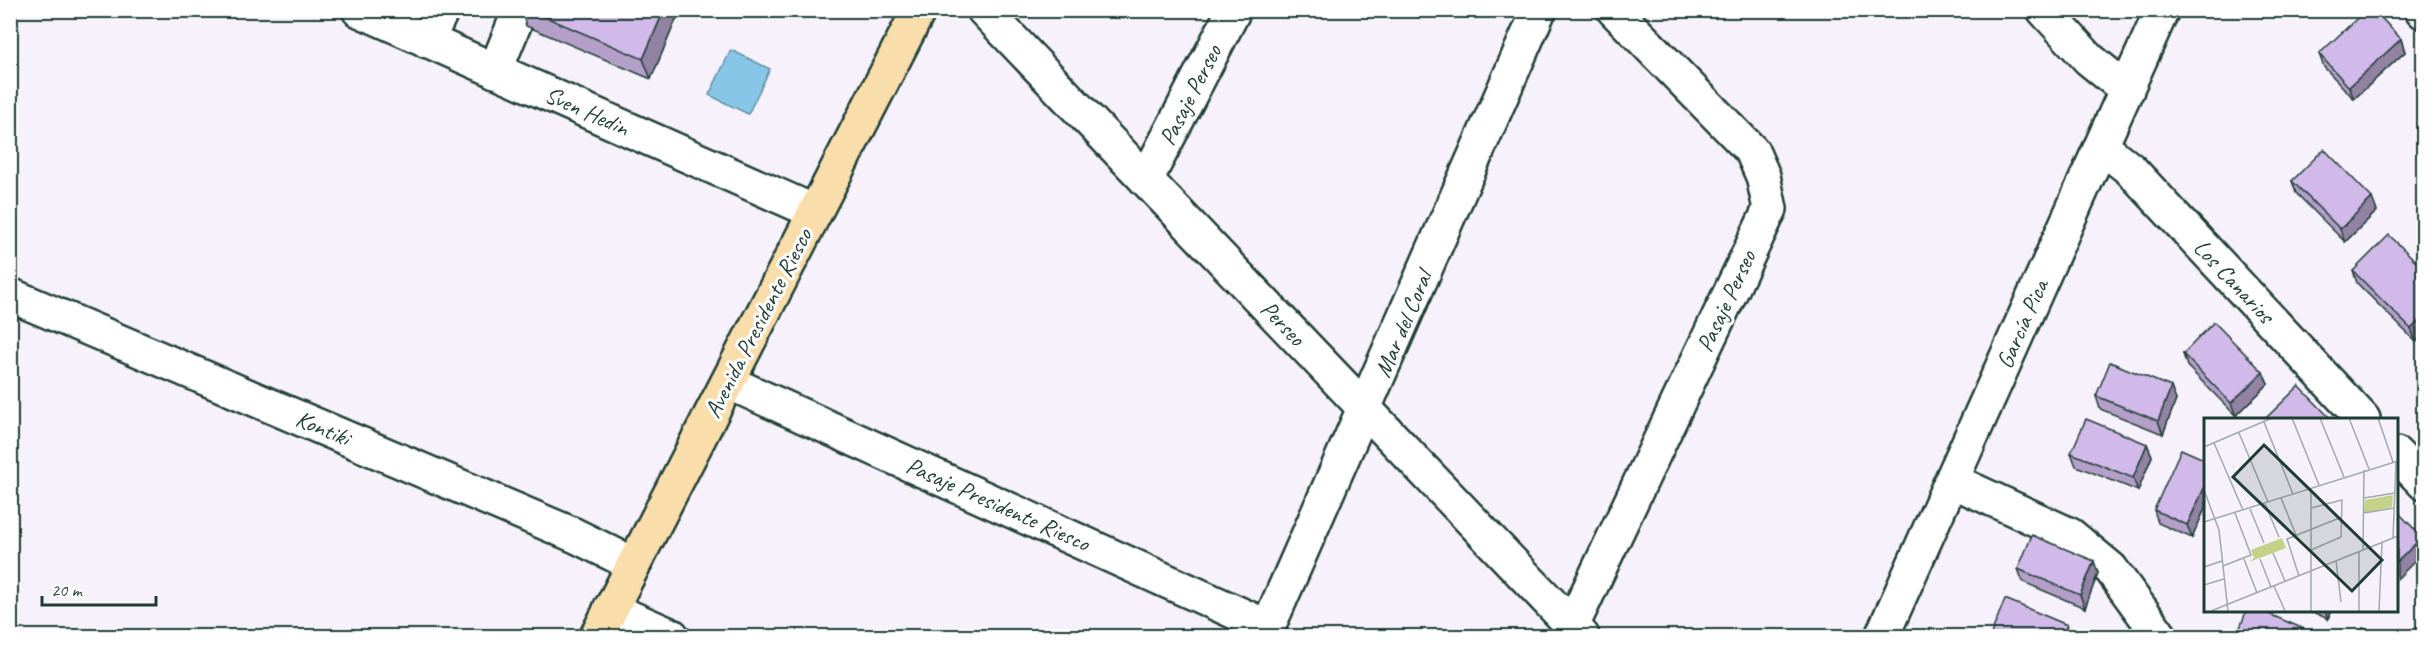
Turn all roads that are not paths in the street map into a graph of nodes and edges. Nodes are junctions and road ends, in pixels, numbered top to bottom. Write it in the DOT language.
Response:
graph roads {
  1 [pos="359,10"];
  2 [pos="442,10"];
  3 [pos="520,10"];
  4 [pos="919,10"];
  5 [pos="984,10"];
  6 [pos="1234,10"];
  7 [pos="1539,10"];
  8 [pos="1614,10"];
  9 [pos="2044,10"];
  10 [pos="2162,10"];
  11 [pos="427,40"];
  12 [pos="495,71"];
  13 [pos="2127,90"];
  14 [pos="2101,146"];
  15 [pos="1146,180"];
  16 [pos="815,212"];
  17 [pos="10,295"];
  18 [pos="728,382"];
  19 [pos="1366,410"];
  20 [pos="2362,418"];
  21 [pos="2398,455"];
  22 [pos="1953,481"];
  23 [pos="2424,483"];
  24 [pos="633,564"];
  25 [pos="603,623"];
  26 [pos="1577,631"];
  27 [pos="1266,632"];
  28 [pos="672,636"];
  29 [pos="1882,636"];
  30 [pos="2160,636"];
  1 -- 11 [label="street, Sven Hedin"];
  2 -- 11 [label="street"];
  3 -- 12 [label="street"];
  4 -- 16 [label="main road, Avenida Presidente Riesco"];
  5 -- 15 [label="street, Perseo"];
  6 -- 15 [label="street, Pasaje Perseo"];
  7 -- 19 [label="street, Mar del Coral"];
  8 -- 26 [label="street, Pasaje Perseo"];
  9 -- 13 [label="street"];
  10 -- 13 [label="street, García Pica"];
  11 -- 12 [label="street, Sven Hedin"];
  12 -- 16 [label="street, Sven Hedin"];
  13 -- 14 [label="street, García Pica"];
  14 -- 20 [label="street, Los Canarios"];
  14 -- 22 [label="street, García Pica"];
  15 -- 19 [label="street, Perseo"];
  16 -- 18 [label="main road, Avenida Presidente Riesco"];
  17 -- 24 [label="street, Kontiki"];
  18 -- 24 [label="main road, Avenida Presidente Riesco"];
  18 -- 27 [label="street, Pasaje Presidente Riesco"];
  19 -- 26 [label="street, Perseo"];
  19 -- 27 [label="street, Mar del Coral"];
  21 -- 23 [label="street"];
  22 -- 29 [label="street, García Pica"];
  22 -- 30 [label="street"];
  24 -- 25 [label="main road, Avenida Presidente Riesco"];
  25 -- 28 [label="street"];
}
